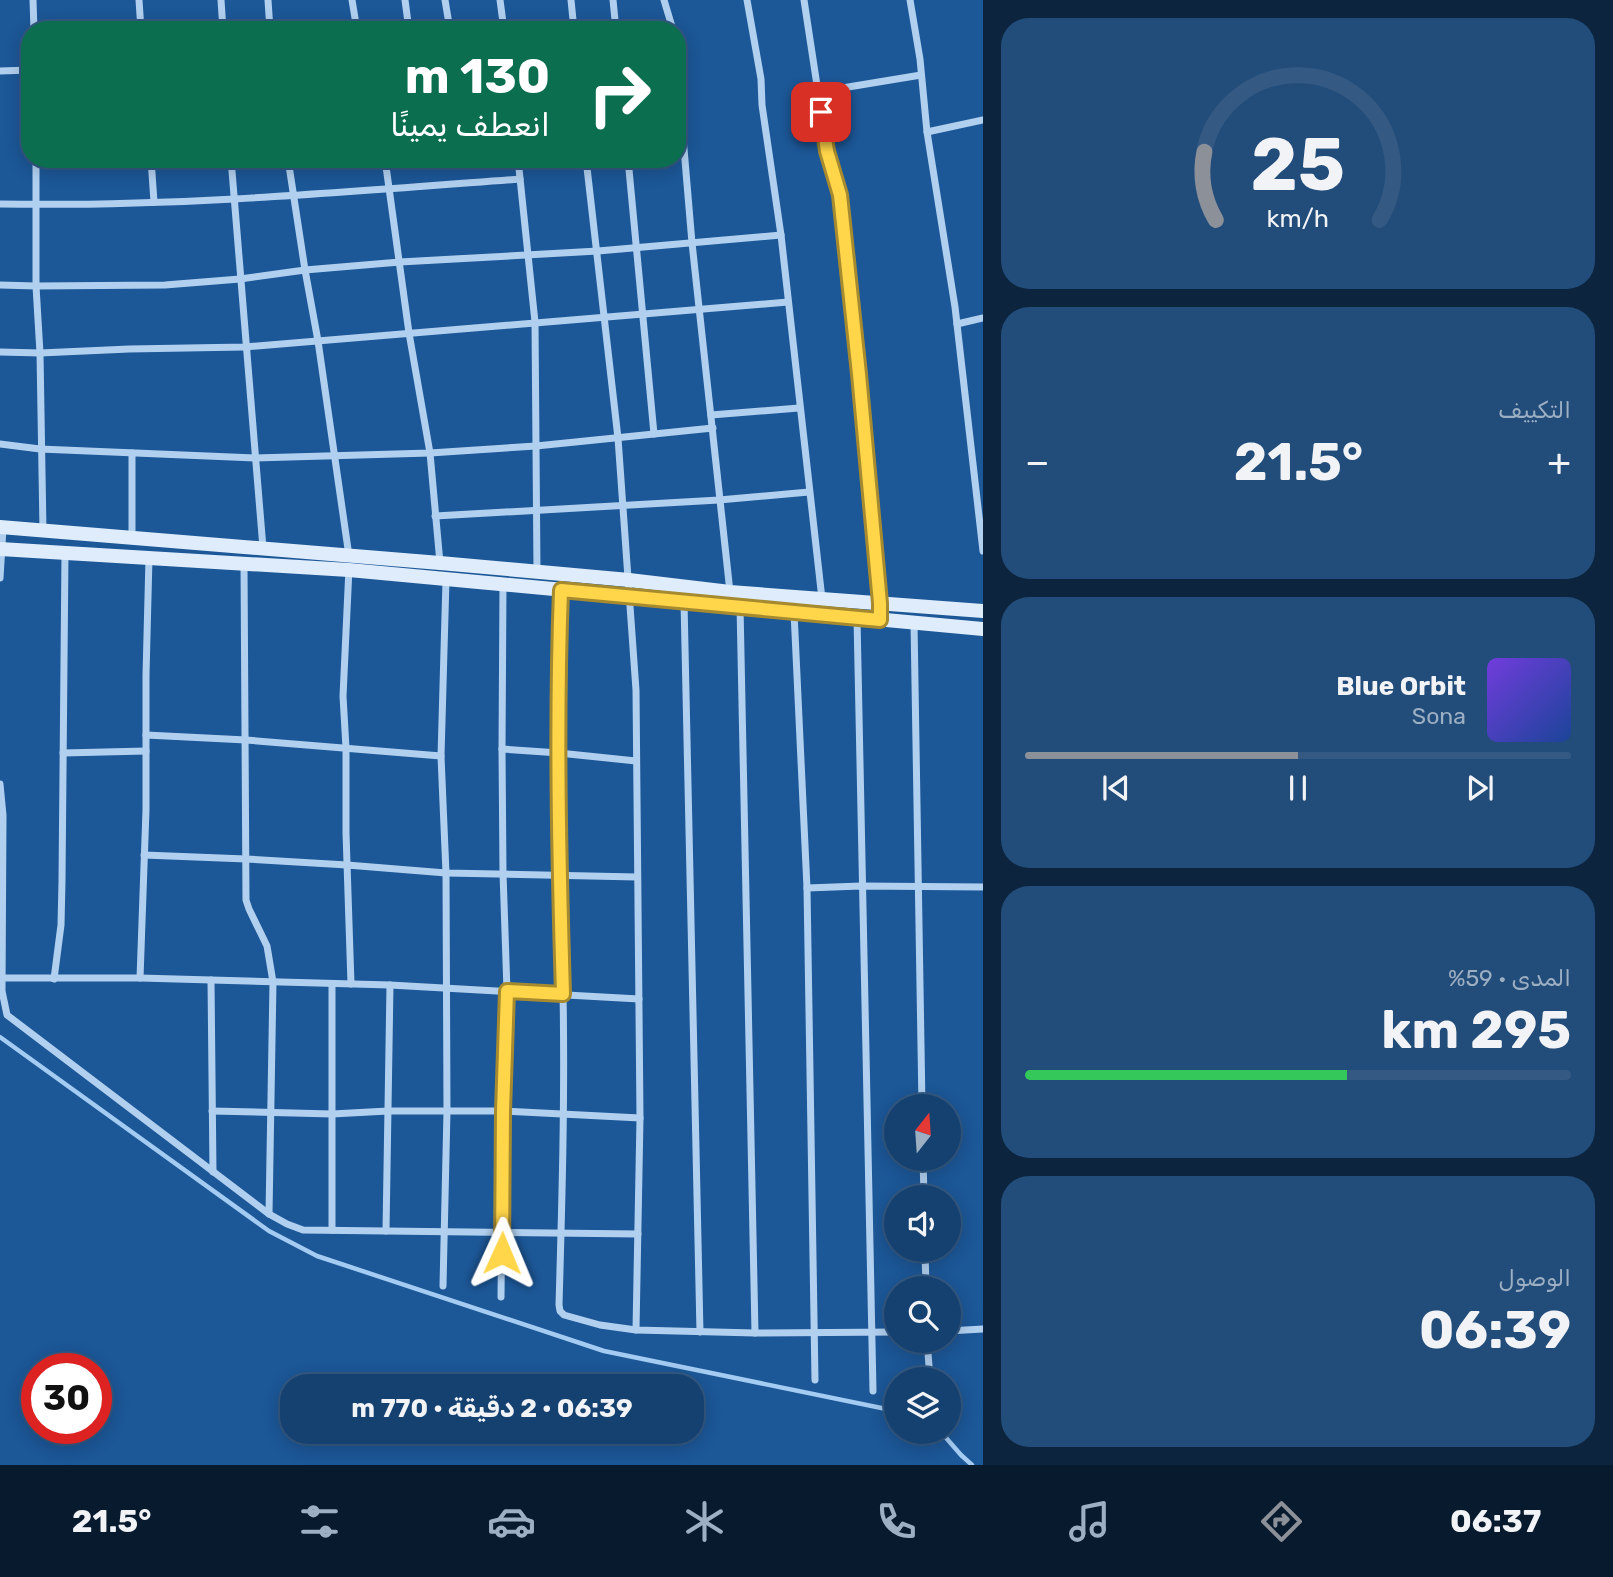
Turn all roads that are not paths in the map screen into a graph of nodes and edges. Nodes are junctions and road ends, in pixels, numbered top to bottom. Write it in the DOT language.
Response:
graph roads {
  1 [pos="33,0"];
  2 [pos="139,0"];
  3 [pos="221,0"];
  4 [pos="268,0"];
  5 [pos="352,0"];
  6 [pos="405,0"];
  7 [pos="445,0"];
  8 [pos="500,0"];
  9 [pos="571,0"];
  10 [pos="613,0"];
  11 [pos="664,0"];
  12 [pos="747,0"];
  13 [pos="804,0"];
  14 [pos="910,0"];
  15 [pos="34,21"];
  16 [pos="140,21"];
  17 [pos="222,21"];
  18 [pos="269,21"];
  19 [pos="356,21"];
  20 [pos="408,21"];
  21 [pos="448,21"];
  22 [pos="503,21"];
  23 [pos="573,21"];
  24 [pos="615,21"];
  25 [pos="670,21"];
  26 [pos="21,70"];
  27 [pos="0,71"];
  28 [pos="921,75"];
  29 [pos="818,92"];
  30 [pos="983,120"];
  31 [pos="927,132"];
  32 [pos="36,168"];
  33 [pos="152,168"];
  34 [pos="232,168"];
  35 [pos="289,168"];
  36 [pos="385,168"];
  37 [pos="519,168"];
  38 [pos="587,168"];
  39 [pos="629,168"];
  40 [pos="686,168"];
  41 [pos="520,179"];
  42 [pos="388,189"];
  43 [pos="293,197"];
  44 [pos="234,198"];
  45 [pos="154,202"];
  46 [pos="0,204"];
  47 [pos="37,205"];
  48 [pos="781,235"];
  49 [pos="692,243"];
  50 [pos="637,248"];
  51 [pos="598,251"];
  52 [pos="528,256"];
  53 [pos="400,262"];
  54 [pos="305,270"];
  55 [pos="240,279"];
  56 [pos="0,285"];
  57 [pos="36,286"];
  58 [pos="788,302"];
  59 [pos="700,309"];
  60 [pos="644,313"];
  61 [pos="604,316"];
  62 [pos="983,318"];
  63 [pos="535,322"];
  64 [pos="957,324"];
  65 [pos="409,333"];
  66 [pos="318,341"];
  67 [pos="245,347"];
  68 [pos="0,352"];
  69 [pos="40,353"];
  70 [pos="799,408"];
  71 [pos="711,415"];
  72 [pos="713,428"];
  73 [pos="654,434"];
  74 [pos="618,438"];
  75 [pos="0,444"];
  76 [pos="536,446"];
  77 [pos="40,449"];
  78 [pos="132,453"];
  79 [pos="430,453"];
  80 [pos="335,456"];
  81 [pos="255,458"];
  82 [pos="809,492"];
  83 [pos="719,499"];
  84 [pos="623,505"];
  85 [pos="537,509"];
  86 [pos="435,516"];
  87 [pos="1,527"];
  88 [pos="43,532"];
  89 [pos="132,538"];
  90 [pos="263,548"];
  91 [pos="1,549"];
  92 [pos="983,551"];
  93 [pos="65,553"];
  94 [pos="149,558"];
  95 [pos="349,562"];
  96 [pos="439,563"];
  97 [pos="244,564"];
  98 [pos="537,571"];
  99 [pos="0,578"];
  100 [pos="446,579"];
  101 [pos="629,580"];
  102 [pos="503,584"];
  103 [pos="561,590"];
  104 [pos="735,592"];
  105 [pos="630,597"];
  106 [pos="822,598"];
  107 [pos="684,602"];
  108 [pos="880,603"];
  109 [pos="740,608"];
  110 [pos="983,611"];
  111 [pos="794,612"];
  112 [pos="857,618"];
  113 [pos="880,620"];
  114 [pos="914,623"];
  115 [pos="983,629"];
  116 [pos="146,735"];
  117 [pos="246,740"];
  118 [pos="346,748"];
  119 [pos="502,749"];
  120 [pos="146,751"];
  121 [pos="63,753"];
  122 [pos="559,753"];
  123 [pos="441,756"];
  124 [pos="636,761"];
  125 [pos="0,784"];
  126 [pos="144,855"];
  127 [pos="246,859"];
  128 [pos="347,865"];
  129 [pos="446,873"];
  130 [pos="503,873"];
  131 [pos="559,875"];
  132 [pos="636,877"];
  133 [pos="862,886"];
  134 [pos="918,886"];
  135 [pos="983,887"];
  136 [pos="807,888"];
  137 [pos="2,978"];
  138 [pos="140,978"];
  139 [pos="54,979"];
  140 [pos="211,980"];
  141 [pos="272,982"];
  142 [pos="332,984"];
  143 [pos="351,984"];
  144 [pos="390,985"];
  145 [pos="446,987"];
  146 [pos="507,991"];
  147 [pos="563,994"];
  148 [pos="639,999"];
  149 [pos="3,1015"];
  150 [pos="922,1094"];
  151 [pos="212,1111"];
  152 [pos="388,1111"];
  153 [pos="447,1111"];
  154 [pos="503,1111"];
  155 [pos="271,1112"];
  156 [pos="332,1114"];
  157 [pos="563,1114"];
  158 [pos="640,1118"];
  159 [pos="213,1172"];
  160 [pos="269,1214"];
  161 [pos="332,1230"];
  162 [pos="386,1231"];
  163 [pos="445,1231"];
  164 [pos="502,1232"];
  165 [pos="561,1232"];
  166 [pos="638,1234"];
  167 [pos="443,1286"];
  168 [pos="501,1297"];
  169 [pos="983,1329"];
  170 [pos="636,1330"];
  171 [pos="961,1330"];
  172 [pos="699,1332"];
  173 [pos="814,1332"];
  174 [pos="872,1332"];
  175 [pos="884,1332"];
  176 [pos="755,1333"];
  177 [pos="815,1380"];
  178 [pos="873,1391"];
  1 -- 15 [label="street"];
  2 -- 16 [label="street"];
  3 -- 17 [label="street"];
  4 -- 18 [label="street"];
  5 -- 19 [label="street"];
  6 -- 20 [label="street"];
  7 -- 21 [label="street"];
  8 -- 22 [label="street"];
  9 -- 23 [label="street"];
  10 -- 24 [label="street"];
  11 -- 25 [label="street"];
  12 -- 48 [label="street"];
  13 -- 29 [label="street"];
  14 -- 28 [label="street"];
  26 -- 27 [label="street"];
  28 -- 29 [label="street"];
  28 -- 31 [label="street"];
  29 -- 108 [label="street"];
  30 -- 31 [label="street"];
  31 -- 64 [label="street"];
  32 -- 47 [label="street"];
  33 -- 45 [label="street"];
  34 -- 44 [label="street"];
  35 -- 43 [label="street"];
  36 -- 42 [label="street"];
  37 -- 41 [label="street"];
  38 -- 51 [label="street"];
  39 -- 50 [label="street"];
  40 -- 49 [label="street"];
  41 -- 42 [label="street"];
  41 -- 52 [label="street"];
  42 -- 43 [label="street"];
  42 -- 53 [label="street"];
  43 -- 44 [label="street"];
  43 -- 54 [label="street"];
  44 -- 45 [label="street"];
  44 -- 55 [label="street"];
  45 -- 47 [label="street"];
  46 -- 47 [label="street"];
  47 -- 57 [label="street"];
  48 -- 49 [label="street"];
  48 -- 58 [label="street"];
  49 -- 50 [label="street"];
  49 -- 59 [label="street"];
  50 -- 51 [label="street"];
  50 -- 60 [label="street"];
  51 -- 52 [label="street"];
  51 -- 61 [label="street"];
  52 -- 53 [label="street"];
  52 -- 63 [label="street"];
  53 -- 54 [label="street"];
  53 -- 65 [label="street"];
  54 -- 55 [label="street"];
  54 -- 66 [label="street"];
  55 -- 57 [label="street"];
  55 -- 67 [label="street"];
  56 -- 57 [label="street"];
  57 -- 69 [label="street"];
  58 -- 59 [label="street"];
  58 -- 70 [label="street"];
  59 -- 60 [label="street"];
  59 -- 71 [label="street"];
  60 -- 61 [label="street"];
  60 -- 73 [label="street"];
  61 -- 63 [label="street"];
  61 -- 74 [label="street"];
  62 -- 64 [label="street"];
  63 -- 65 [label="street"];
  63 -- 76 [label="street"];
  64 -- 92 [label="street"];
  65 -- 66 [label="street"];
  65 -- 79 [label="street"];
  66 -- 67 [label="street"];
  66 -- 80 [label="street"];
  67 -- 69 [label="street"];
  67 -- 81 [label="street"];
  68 -- 69 [label="street"];
  69 -- 77 [label="street"];
  70 -- 71 [label="street"];
  70 -- 82 [label="street"];
  71 -- 72 [label="street"];
  72 -- 73 [label="street"];
  72 -- 83 [label="street"];
  73 -- 74 [label="street"];
  74 -- 76 [label="street"];
  74 -- 84 [label="street"];
  75 -- 77 [label="street"];
  76 -- 79 [label="street"];
  76 -- 85 [label="street"];
  77 -- 78 [label="street"];
  77 -- 88 [label="street"];
  78 -- 81 [label="street"];
  78 -- 89 [label="street"];
  79 -- 80 [label="street"];
  79 -- 86 [label="street"];
  80 -- 81 [label="street"];
  80 -- 95 [label="street"];
  81 -- 90 [label="street"];
  82 -- 83 [label="street"];
  82 -- 106 [label="street"];
  83 -- 84 [label="street"];
  83 -- 104 [label="street"];
  84 -- 85 [label="street"];
  84 -- 101 [label="street"];
  85 -- 86 [label="street"];
  85 -- 98 [label="street"];
  86 -- 96 [label="street"];
  87 -- 88 [label="main road"];
  87 -- 91 [label="street"];
  88 -- 89 [label="main road"];
  89 -- 90 [label="main road"];
  90 -- 95 [label="main road"];
  91 -- 93 [label="main road"];
  91 -- 99 [label="street"];
  93 -- 94 [label="main road"];
  93 -- 121 [label="street"];
  94 -- 97 [label="main road"];
  94 -- 116 [label="street"];
  95 -- 96 [label="main road"];
  95 -- 97 [label="main road"];
  95 -- 100 [label="main road"];
  95 -- 118 [label="street"];
  96 -- 98 [label="main road"];
  97 -- 117 [label="street"];
  98 -- 101 [label="main road"];
  100 -- 102 [label="main road"];
  100 -- 123 [label="street"];
  101 -- 104 [label="main road"];
  101 -- 105 [label="street"];
  102 -- 103 [label="main road"];
  102 -- 119 [label="street"];
  103 -- 105 [label="main road"];
  103 -- 122 [label="street"];
  104 -- 106 [label="main road"];
  104 -- 109 [label="street"];
  105 -- 107 [label="main road"];
  105 -- 124 [label="street"];
  106 -- 108 [label="main road"];
  107 -- 109 [label="main road"];
  107 -- 172 [label="street"];
  108 -- 110 [label="main road"];
  108 -- 113 [label="street"];
  109 -- 111 [label="main road"];
  109 -- 176 [label="street"];
  111 -- 112 [label="main road"];
  111 -- 136 [label="street"];
  112 -- 113 [label="main road"];
  112 -- 133 [label="street"];
  113 -- 114 [label="main road"];
  114 -- 115 [label="main road"];
  114 -- 134 [label="street"];
  116 -- 117 [label="street"];
  116 -- 120 [label="street"];
  117 -- 118 [label="street"];
  117 -- 127 [label="street"];
  118 -- 123 [label="street"];
  118 -- 128 [label="street"];
  119 -- 122 [label="street"];
  119 -- 130 [label="street"];
  120 -- 121 [label="street"];
  120 -- 126 [label="street"];
  121 -- 139 [label="street"];
  122 -- 124 [label="street"];
  122 -- 131 [label="street"];
  123 -- 129 [label="street"];
  124 -- 132 [label="street"];
  125 -- 137 [label="street"];
  126 -- 127 [label="street"];
  126 -- 138 [label="street"];
  127 -- 128 [label="street"];
  127 -- 141 [label="street"];
  128 -- 129 [label="street"];
  128 -- 143 [label="street"];
  129 -- 130 [label="street"];
  129 -- 145 [label="street"];
  130 -- 131 [label="street"];
  130 -- 146 [label="street"];
  131 -- 132 [label="street"];
  131 -- 147 [label="street"];
  132 -- 148 [label="street"];
  133 -- 134 [label="street"];
  133 -- 136 [label="street"];
  133 -- 174 [label="street"];
  134 -- 135 [label="street"];
  134 -- 150 [label="street"];
  136 -- 173 [label="street"];
  137 -- 139 [label="street"];
  137 -- 149 [label="street"];
  138 -- 139 [label="street"];
  138 -- 140 [label="street"];
  140 -- 141 [label="street"];
  140 -- 151 [label="street"];
  141 -- 142 [label="street"];
  141 -- 155 [label="street"];
  142 -- 143 [label="street"];
  142 -- 156 [label="street"];
  143 -- 144 [label="street"];
  144 -- 145 [label="street"];
  144 -- 152 [label="street"];
  145 -- 146 [label="street"];
  145 -- 153 [label="street"];
  146 -- 147 [label="street"];
  146 -- 154 [label="street"];
  147 -- 148 [label="street"];
  147 -- 157 [label="street"];
  148 -- 158 [label="street"];
  149 -- 159 [label="street"];
  151 -- 155 [label="street"];
  151 -- 159 [label="street"];
  152 -- 153 [label="street"];
  152 -- 156 [label="street"];
  152 -- 162 [label="street"];
  153 -- 154 [label="street"];
  153 -- 163 [label="street"];
  154 -- 157 [label="street"];
  154 -- 164 [label="street"];
  155 -- 156 [label="street"];
  155 -- 160 [label="street"];
  156 -- 161 [label="street"];
  157 -- 158 [label="street"];
  157 -- 165 [label="street"];
  158 -- 166 [label="street"];
  159 -- 160 [label="street"];
  160 -- 161 [label="street"];
  161 -- 162 [label="street"];
  162 -- 163 [label="street"];
  163 -- 164 [label="street"];
  163 -- 167 [label="street"];
  164 -- 165 [label="street"];
  164 -- 168 [label="street"];
  165 -- 166 [label="street"];
  165 -- 170 [label="street"];
  166 -- 170 [label="street"];
  169 -- 171 [label="street"];
  170 -- 172 [label="street"];
  172 -- 176 [label="street"];
  173 -- 174 [label="street"];
  173 -- 176 [label="street"];
  173 -- 177 [label="street"];
  174 -- 175 [label="street"];
  174 -- 178 [label="street"];
}
